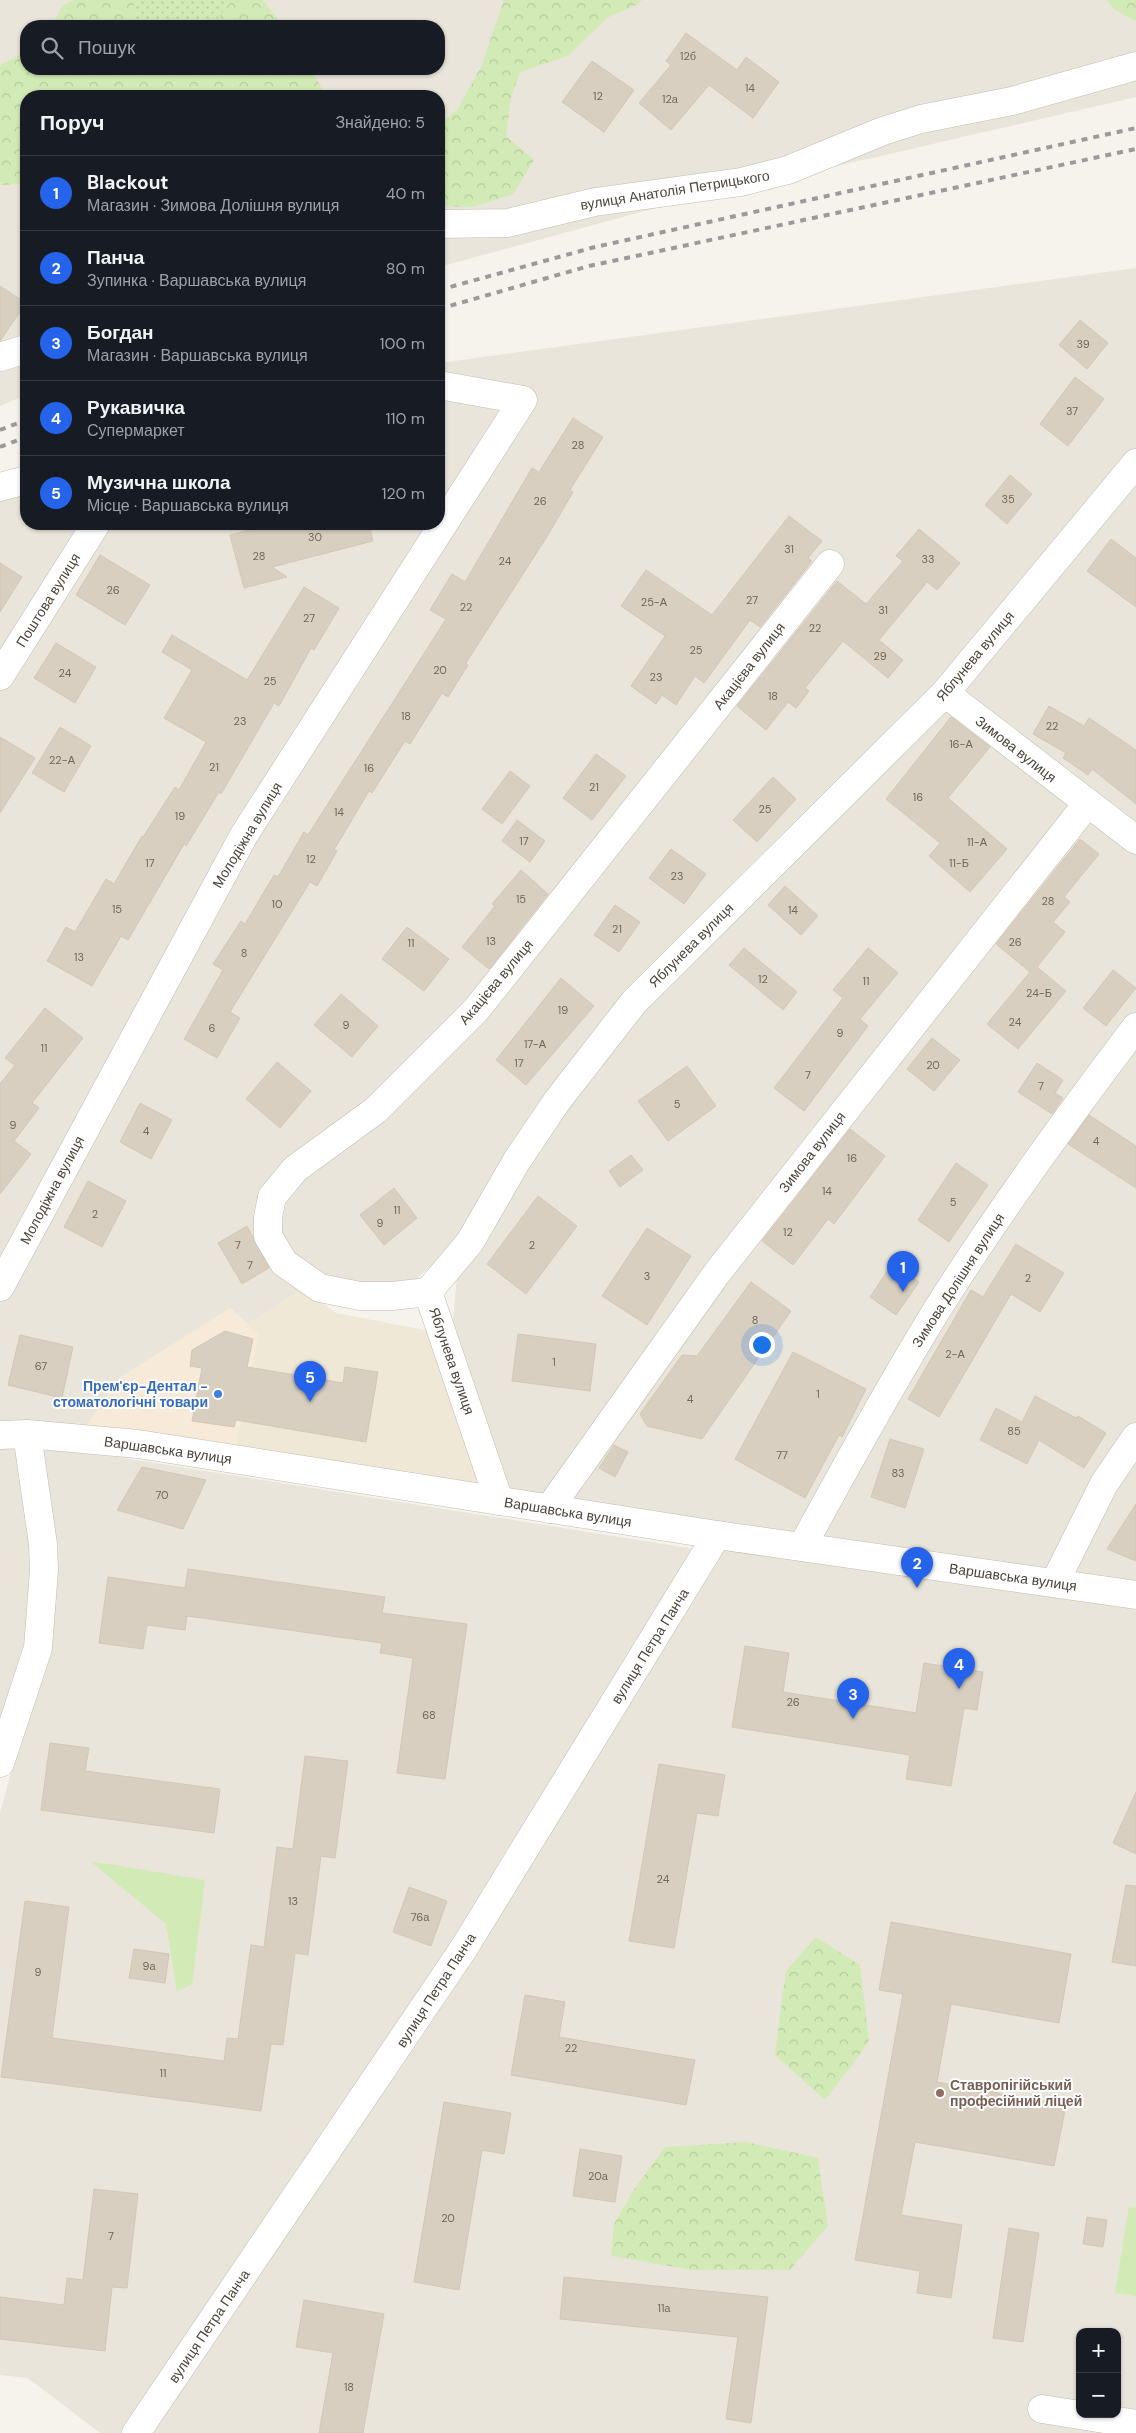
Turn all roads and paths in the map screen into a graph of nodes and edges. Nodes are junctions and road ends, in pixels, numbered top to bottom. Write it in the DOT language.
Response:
graph roads {
  1 [pos="1136,66"];
  2 [pos="445,224"];
  3 [pos="20,350"];
  4 [pos="0,357"];
  5 [pos="445,386"];
  6 [pos="1136,463"];
  7 [pos="20,482"];
  8 [pos="0,487"];
  9 [pos="445,522"];
  10 [pos="92,530"];
  11 [pos="440,530"];
  12 [pos="830,564"];
  13 [pos="0,676"];
  14 [pos="945,693"];
  15 [pos="1087,804"];
  16 [pos="1136,840"];
  17 [pos="1136,1027"];
  18 [pos="0,1287"];
  19 [pos="428,1292"];
  20 [pos="27,1434"];
  21 [pos="0,1435"];
  22 [pos="1136,1437"];
  23 [pos="499,1501"];
  24 [pos="549,1509"];
  25 [pos="717,1535"];
  26 [pos="802,1547"];
  27 [pos="1055,1582"];
  28 [pos="1136,1595"];
  29 [pos="0,1763"];
  30 [pos="1042,2409"];
  31 [pos="1136,2424"];
  32 [pos="136,2433"];
  1 -- 2 [label="street, вулиця Анатолія Петрицького"];
  3 -- 4 [label="street"];
  5 -- 9 [label="street, Молодіжна вулиця"];
  6 -- 14 [label="street, Яблунева вулиця"];
  7 -- 8 [label="street"];
  10 -- 13 [label="street, Поштова вулиця"];
  11 -- 18 [label="street, Молодіжна вулиця"];
  12 -- 19 [label="street, Акацієва вулиця"];
  14 -- 15 [label="street, Зимова вулиця"];
  14 -- 19 [label="street, Яблунева вулиця"];
  15 -- 16 [label="street, Зимова вулиця"];
  15 -- 24 [label="street, Зимова вулиця"];
  17 -- 26 [label="street, Зимова Долішня вулиця"];
  19 -- 23 [label="street, Яблунева вулиця"];
  20 -- 21 [label="street, Варшавська вулиця"];
  20 -- 23 [label="street, Варшавська вулиця"];
  20 -- 29 [label="street"];
  22 -- 27 [label="street"];
  23 -- 24 [label="street, Варшавська вулиця"];
  24 -- 25 [label="street, Варшавська вулиця"];
  25 -- 26 [label="street, Варшавська вулиця"];
  25 -- 32 [label="street, вулиця Петра Панча"];
  26 -- 27 [label="street, Варшавська вулиця"];
  27 -- 28 [label="street, Варшавська вулиця"];
  30 -- 31 [label="street"];
}
